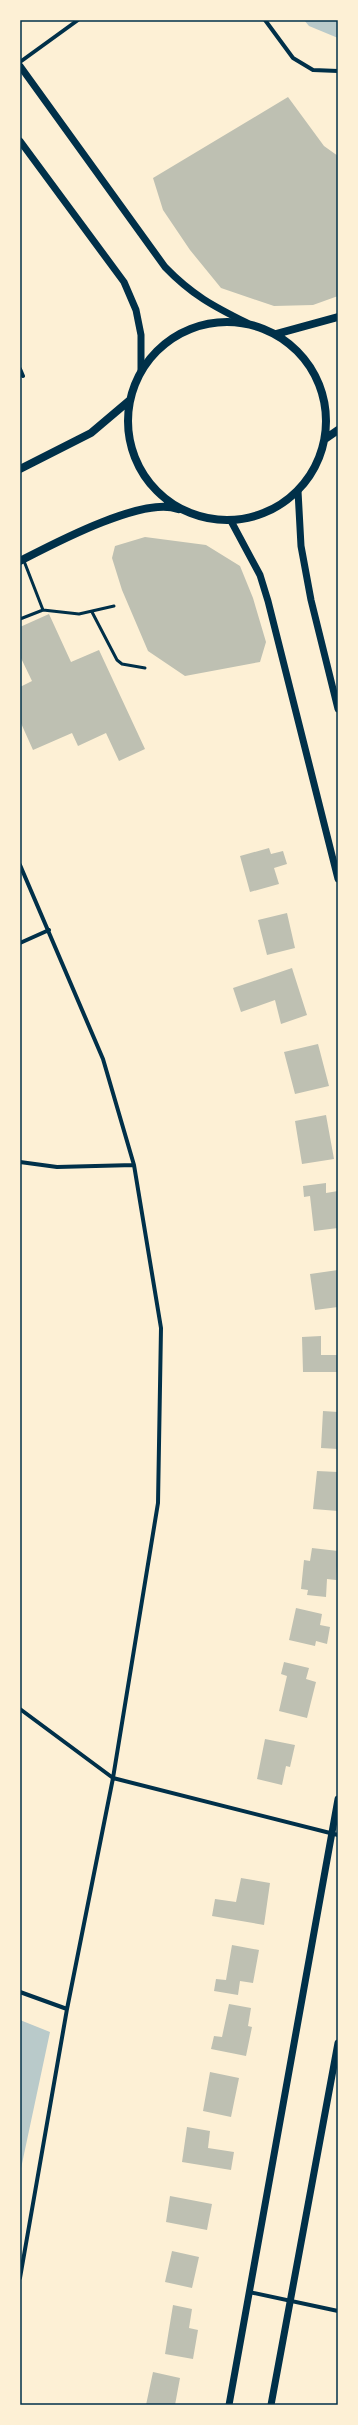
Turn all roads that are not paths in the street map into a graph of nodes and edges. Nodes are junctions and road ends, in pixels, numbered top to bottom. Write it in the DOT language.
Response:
graph roads {
  1 [pos="78,20"];
  2 [pos="265,20"];
  3 [pos="20,62"];
  4 [pos="20,66"];
  5 [pos="338,71"];
  6 [pos="20,141"];
  7 [pos="338,317"];
  8 [pos="247,323"];
  9 [pos="276,334"];
  10 [pos="20,369"];
  11 [pos="141,370"];
  12 [pos="23,376"];
  13 [pos="130,400"];
  14 [pos="338,430"];
  15 [pos="325,439"];
  16 [pos="20,469"];
  17 [pos="298,492"];
  18 [pos="190,513"];
  19 [pos="231,521"];
  20 [pos="22,560"];
  21 [pos="114,606"];
  22 [pos="43,610"];
  23 [pos="92,612"];
  24 [pos="20,619"];
  25 [pos="145,668"];
  26 [pos="338,710"];
  27 [pos="20,865"];
  28 [pos="338,878"];
  29 [pos="49,930"];
  30 [pos="20,943"];
  31 [pos="20,1162"];
  32 [pos="134,1165"];
  33 [pos="20,1709"];
  34 [pos="113,1778"];
  35 [pos="338,1799"];
  36 [pos="334,1835"];
  37 [pos="20,1992"];
  38 [pos="66,2009"];
  39 [pos="338,2043"];
  40 [pos="20,2278"];
  41 [pos="248,2292"];
  42 [pos="292,2302"];
  43 [pos="338,2311"];
  44 [pos="229,2405"];
  45 [pos="271,2405"];
  1 -- 3 [label="street"];
  2 -- 5 [label="street"];
  4 -- 8 [label="street"];
  6 -- 11 [label="street"];
  7 -- 9 [label="main road"];
  8 -- 9 [label="main road"];
  8 -- 11 [label="main road"];
  9 -- 15 [label="main road"];
  10 -- 12 [label="street"];
  11 -- 13 [label="main road"];
  13 -- 16 [label="main road"];
  13 -- 18 [label="main road"];
  14 -- 15 [label="main road"];
  15 -- 17 [label="main road"];
  17 -- 19 [label="main road"];
  17 -- 26 [label="street"];
  18 -- 19 [label="main road"];
  18 -- 20 [label="main road"];
  19 -- 28 [label="street"];
  20 -- 22 [label="lane"];
  21 -- 23 [label="lane"];
  22 -- 23 [label="lane"];
  22 -- 24 [label="lane"];
  23 -- 25 [label="lane"];
  27 -- 29 [label="street"];
  29 -- 30 [label="street"];
  29 -- 32 [label="street"];
  31 -- 32 [label="street"];
  32 -- 34 [label="street"];
  33 -- 34 [label="street"];
  34 -- 36 [label="street"];
  34 -- 38 [label="street"];
  35 -- 36 [label="street"];
  36 -- 41 [label="street"];
  37 -- 38 [label="street"];
  38 -- 40 [label="street"];
  39 -- 42 [label="street"];
  41 -- 42 [label="street"];
  41 -- 44 [label="street"];
  42 -- 43 [label="street"];
  42 -- 45 [label="street"];
}
